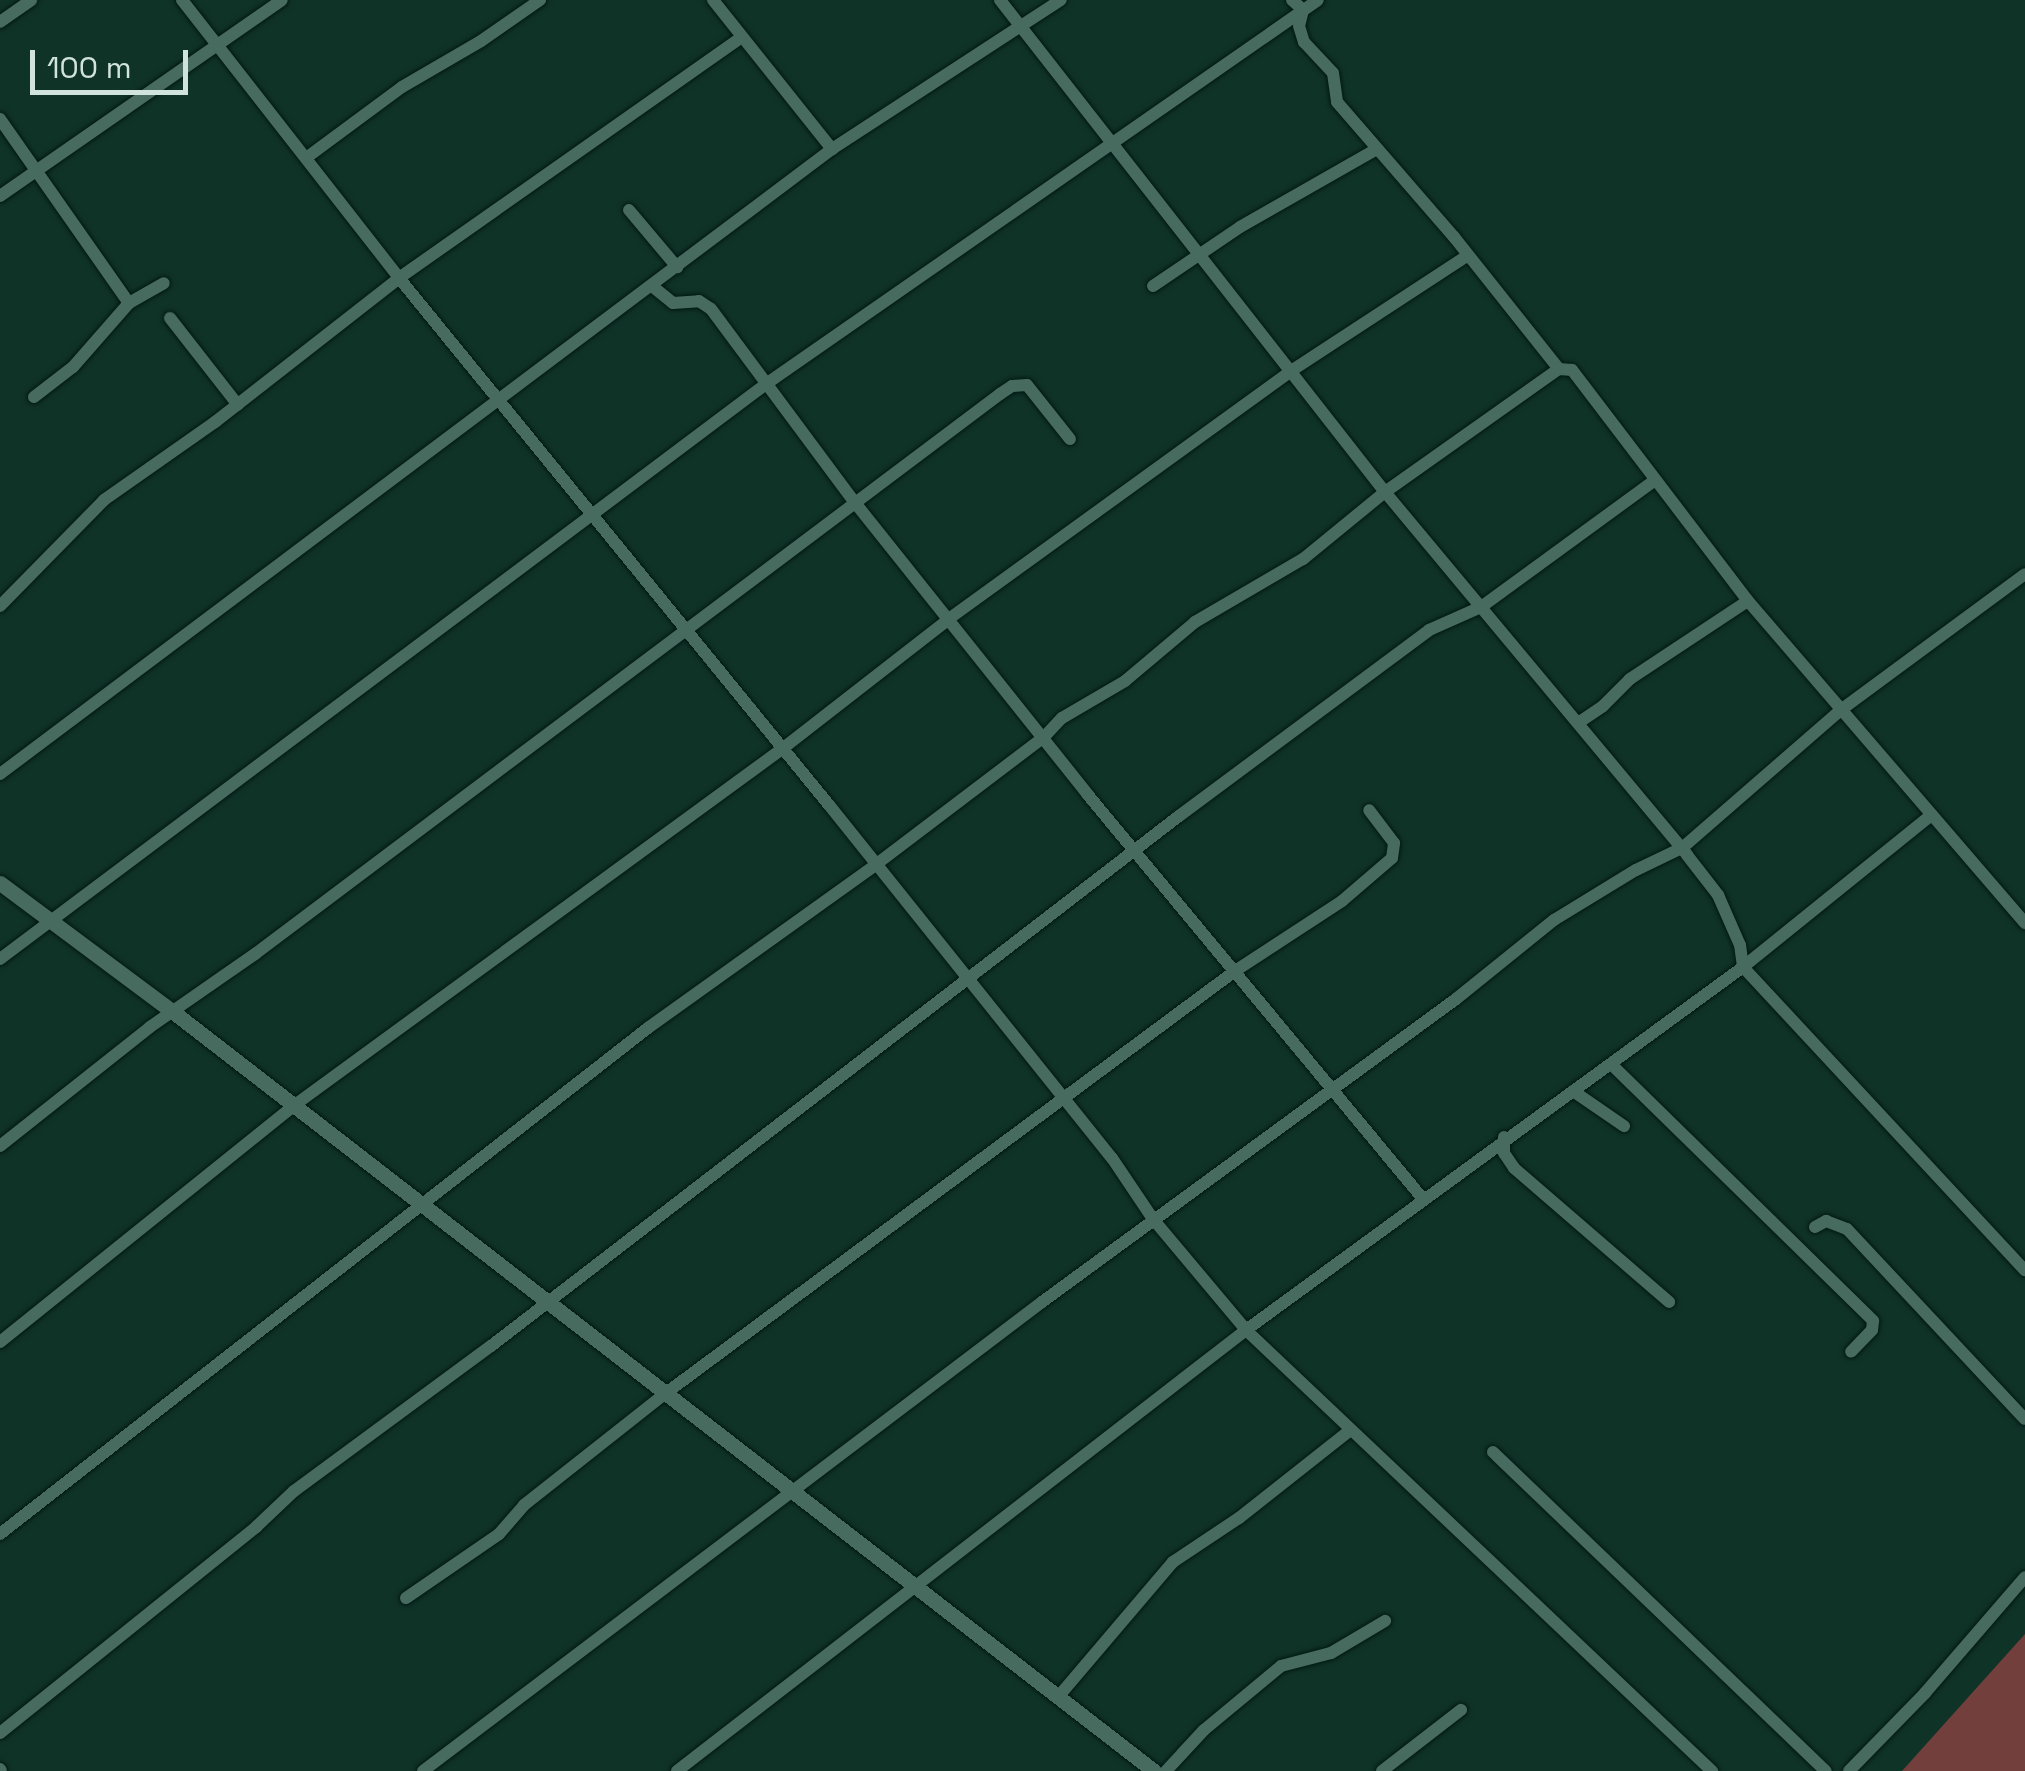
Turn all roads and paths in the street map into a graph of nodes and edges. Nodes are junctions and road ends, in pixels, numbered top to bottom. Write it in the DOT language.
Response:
graph roads {
  1 [pos="31,0"];
  2 [pos="182,0"];
  3 [pos="282,0"];
  4 [pos="540,0"];
  5 [pos="713,0"];
  6 [pos="1000,0"];
  7 [pos="1061,0"];
  8 [pos="1318,0"];
  9 [pos="1297,5"];
  10 [pos="0,22"];
  11 [pos="1021,26"];
  12 [pos="742,38"];
  13 [pos="218,46"];
  14 [pos="0,119"];
  15 [pos="1112,139"];
  16 [pos="832,149"];
  17 [pos="1375,150"];
  18 [pos="306,158"];
  19 [pos="35,170"];
  20 [pos="0,196"];
  21 [pos="629,210"];
  22 [pos="1200,252"];
  23 [pos="1468,256"];
  24 [pos="678,266"];
  25 [pos="399,278"];
  26 [pos="164,283"];
  27 [pos="652,286"];
  28 [pos="1153,286"];
  29 [pos="129,303"];
  30 [pos="170,318"];
  31 [pos="1559,369"];
  32 [pos="1291,371"];
  33 [pos="766,384"];
  34 [pos="34,397"];
  35 [pos="496,398"];
  36 [pos="238,405"];
  37 [pos="1070,439"];
  38 [pos="1654,481"];
  39 [pos="1385,492"];
  40 [pos="856,504"];
  41 [pos="592,514"];
  42 [pos="2025,574"];
  43 [pos="1748,601"];
  44 [pos="0,606"];
  45 [pos="1481,607"];
  46 [pos="950,618"];
  47 [pos="686,630"];
  48 [pos="1842,708"];
  49 [pos="1578,724"];
  50 [pos="1044,737"];
  51 [pos="782,749"];
  52 [pos="0,774"];
  53 [pos="1369,810"];
  54 [pos="1930,816"];
  55 [pos="1682,848"];
  56 [pos="1137,850"];
  57 [pos="874,866"];
  58 [pos="0,883"];
  59 [pos="49,921"];
  60 [pos="2025,923"];
  61 [pos="0,959"];
  62 [pos="1742,967"];
  63 [pos="1235,970"];
  64 [pos="966,980"];
  65 [pos="172,1011"];
  66 [pos="1611,1064"];
  67 [pos="1332,1089"];
  68 [pos="1573,1091"];
  69 [pos="1062,1099"];
  70 [pos="292,1107"];
  71 [pos="1624,1126"];
  72 [pos="1504,1138"];
  73 [pos="0,1146"];
  74 [pos="1424,1199"];
  75 [pos="422,1206"];
  76 [pos="1153,1219"];
  77 [pos="1814,1227"];
  78 [pos="2025,1270"];
  79 [pos="548,1302"];
  80 [pos="1669,1302"];
  81 [pos="1246,1330"];
  82 [pos="0,1342"];
  83 [pos="1851,1352"];
  84 [pos="666,1393"];
  85 [pos="2025,1419"];
  86 [pos="1349,1431"];
  87 [pos="1493,1452"];
  88 [pos="794,1492"];
  89 [pos="0,1534"];
  90 [pos="2025,1577"];
  91 [pos="915,1587"];
  92 [pos="406,1598"];
  93 [pos="1385,1621"];
  94 [pos="1058,1697"];
  95 [pos="1461,1710"];
  96 [pos="0,1733"];
  97 [pos="424,1771"];
  98 [pos="677,1771"];
  99 [pos="1154,1771"];
  100 [pos="1166,1771"];
  101 [pos="1382,1771"];
  102 [pos="1712,1771"];
  103 [pos="1826,1771"];
  104 [pos="1850,1771"];
  1 -- 10 [label="street"];
  2 -- 13 [label="street"];
  3 -- 13 [label="street"];
  4 -- 18 [label="street"];
  5 -- 12 [label="street"];
  6 -- 11 [label="street"];
  7 -- 11 [label="street"];
  8 -- 9 [label="street"];
  9 -- 15 [label="street"];
  9 -- 17 [label="street"];
  11 -- 15 [label="street"];
  11 -- 16 [label="street"];
  12 -- 16 [label="street"];
  12 -- 25 [label="street"];
  13 -- 18 [label="street"];
  13 -- 19 [label="street"];
  14 -- 19 [label="street"];
  15 -- 22 [label="street"];
  15 -- 33 [label="street"];
  16 -- 24 [label="street"];
  17 -- 22 [label="street"];
  17 -- 23 [label="street"];
  18 -- 25 [label="street"];
  19 -- 20 [label="street"];
  19 -- 29 [label="street"];
  21 -- 24 [label="street"];
  22 -- 28 [label="street"];
  22 -- 32 [label="street"];
  23 -- 31 [label="street"];
  23 -- 32 [label="street"];
  24 -- 27 [label="street"];
  25 -- 35 [label="street"];
  25 -- 36 [label="street"];
  26 -- 29 [label="street"];
  27 -- 33 [label="street"];
  27 -- 35 [label="street"];
  29 -- 34 [label="street"];
  30 -- 36 [label="street"];
  31 -- 38 [label="street"];
  31 -- 39 [label="street"];
  32 -- 39 [label="street"];
  32 -- 46 [label="street"];
  33 -- 40 [label="street"];
  33 -- 41 [label="street"];
  35 -- 41 [label="street"];
  35 -- 52 [label="street"];
  36 -- 44 [label="street"];
  37 -- 40 [label="street"];
  38 -- 43 [label="street"];
  38 -- 45 [label="street"];
  39 -- 45 [label="street"];
  39 -- 50 [label="street"];
  40 -- 46 [label="street"];
  40 -- 47 [label="street"];
  41 -- 47 [label="street"];
  41 -- 59 [label="street"];
  42 -- 48 [label="street"];
  43 -- 48 [label="street"];
  43 -- 49 [label="street"];
  45 -- 49 [label="street"];
  45 -- 56 [label="street"];
  46 -- 50 [label="street"];
  46 -- 51 [label="street"];
  47 -- 51 [label="street"];
  47 -- 65 [label="street"];
  48 -- 54 [label="street"];
  48 -- 55 [label="street"];
  49 -- 55 [label="street"];
  50 -- 56 [label="street"];
  50 -- 57 [label="street"];
  51 -- 57 [label="street"];
  51 -- 70 [label="street"];
  53 -- 63 [label="street"];
  54 -- 60 [label="street"];
  54 -- 62 [label="street"];
  55 -- 62 [label="street"];
  55 -- 67 [label="street"];
  56 -- 63 [label="street"];
  56 -- 64 [label="street"];
  57 -- 64 [label="street"];
  57 -- 75 [label="street"];
  58 -- 59 [label="street"];
  59 -- 61 [label="street"];
  59 -- 65 [label="street"];
  62 -- 66 [label="street"];
  62 -- 78 [label="street"];
  63 -- 67 [label="street"];
  63 -- 69 [label="street"];
  64 -- 69 [label="street"];
  64 -- 79 [label="street"];
  65 -- 70 [label="street"];
  65 -- 73 [label="street"];
  66 -- 68 [label="street"];
  66 -- 83 [label="street"];
  67 -- 74 [label="street"];
  67 -- 76 [label="street"];
  68 -- 71 [label="street"];
  68 -- 72 [label="street"];
  69 -- 76 [label="street"];
  69 -- 84 [label="street"];
  70 -- 75 [label="street"];
  70 -- 82 [label="street"];
  72 -- 74 [label="street"];
  72 -- 80 [label="street"];
  74 -- 81 [label="street"];
  75 -- 79 [label="street"];
  75 -- 89 [label="street"];
  76 -- 81 [label="street"];
  76 -- 88 [label="street"];
  77 -- 85 [label="street"];
  79 -- 84 [label="street"];
  79 -- 96 [label="street"];
  81 -- 86 [label="street"];
  81 -- 91 [label="street"];
  84 -- 88 [label="street"];
  84 -- 92 [label="street"];
  86 -- 94 [label="street"];
  86 -- 102 [label="street"];
  87 -- 103 [label="street"];
  88 -- 91 [label="street"];
  88 -- 97 [label="street"];
  90 -- 104 [label="street"];
  91 -- 94 [label="street"];
  91 -- 98 [label="street"];
  93 -- 100 [label="street"];
  94 -- 99 [label="street"];
  95 -- 101 [label="street"];
}
